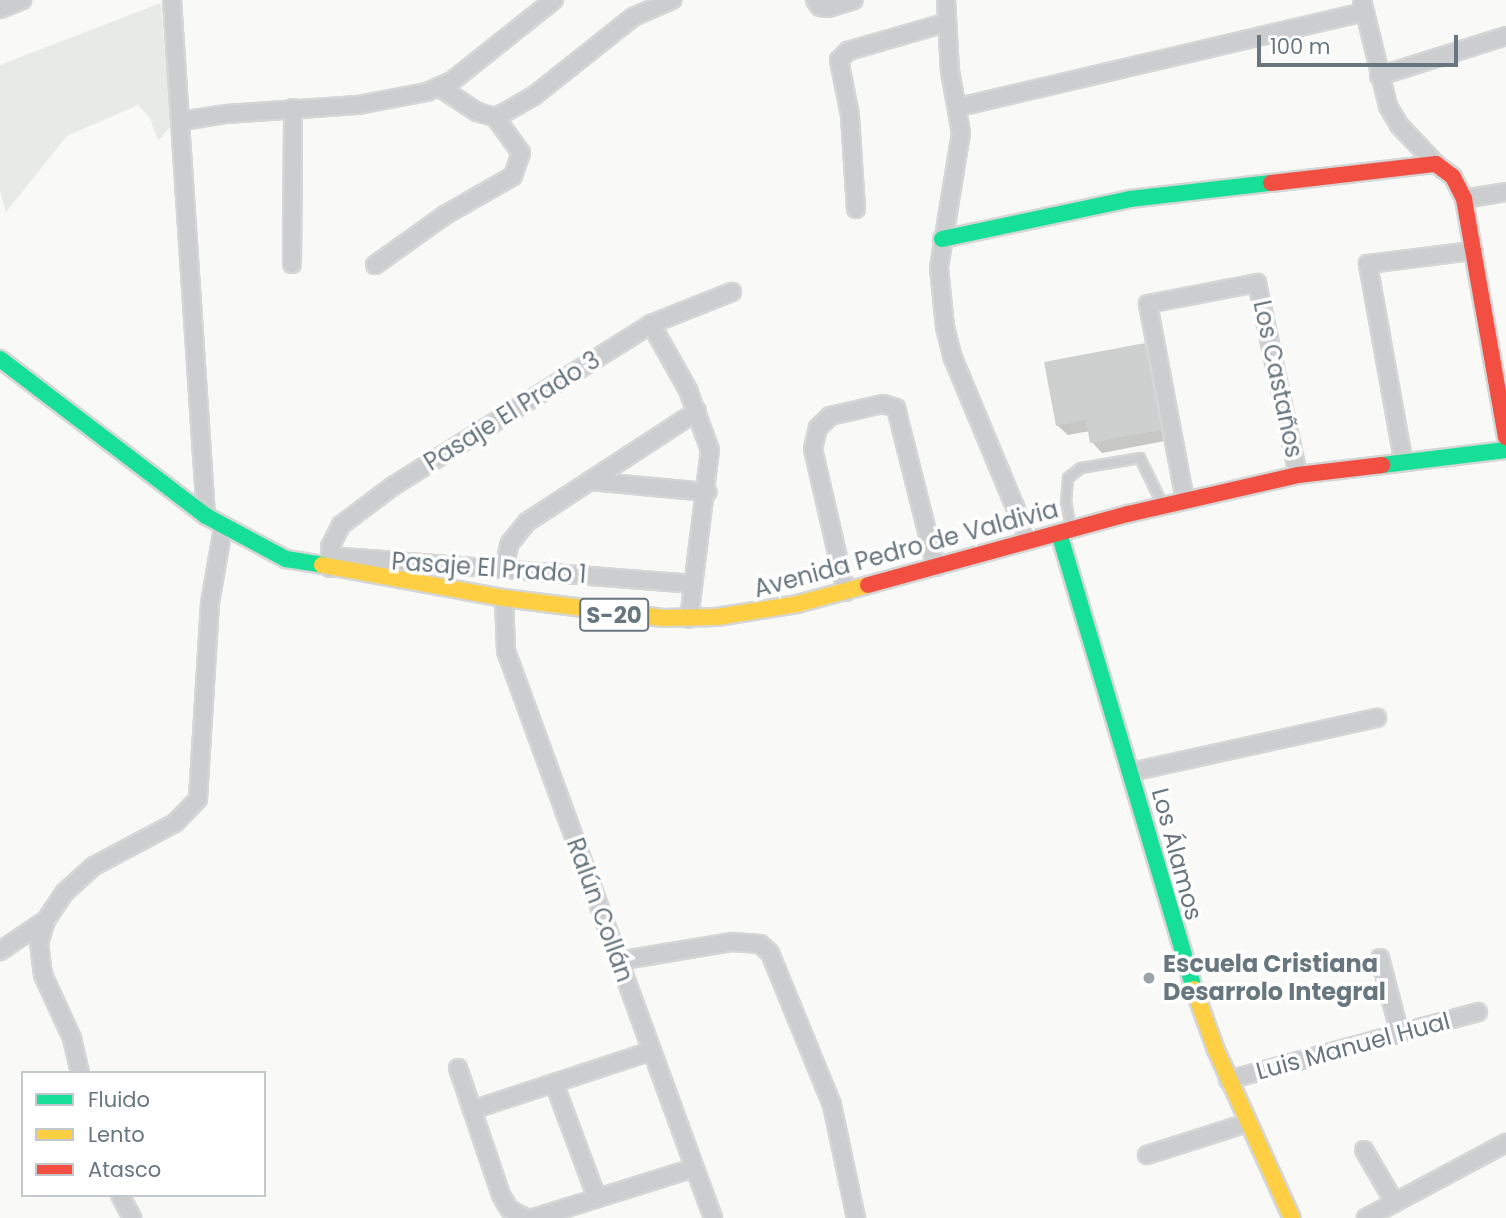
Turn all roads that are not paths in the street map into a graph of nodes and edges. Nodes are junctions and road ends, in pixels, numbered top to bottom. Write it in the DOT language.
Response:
graph roads {
  1 [pos="22,0"];
  2 [pos="172,0"];
  3 [pos="554,0"];
  4 [pos="672,0"];
  5 [pos="815,0"];
  6 [pos="855,0"];
  7 [pos="946,0"];
  8 [pos="1363,6"];
  9 [pos="0,9"];
  10 [pos="945,23"];
  11 [pos="1506,36"];
  12 [pos="1379,76"];
  13 [pos="439,87"];
  14 [pos="959,107"];
  15 [pos="292,108"];
  16 [pos="495,117"];
  17 [pos="182,121"];
  18 [pos="1436,164"];
  19 [pos="1506,192"];
  20 [pos="1464,199"];
  21 [pos="856,209"];
  22 [pos="942,239"];
  23 [pos="1473,251"];
  24 [pos="292,264"];
  25 [pos="375,265"];
  26 [pos="732,292"];
  27 [pos="651,324"];
  28 [pos="0,359"];
  29 [pos="698,411"];
  30 [pos="1506,437"];
  31 [pos="1506,450"];
  32 [pos="1402,459"];
  33 [pos="1298,475"];
  34 [pos="590,481"];
  35 [pos="706,492"];
  36 [pos="1185,500"];
  37 [pos="1167,504"];
  38 [pos="206,516"];
  39 [pos="223,528"];
  40 [pos="1065,531"];
  41 [pos="1029,541"];
  42 [pos="330,562"];
  43 [pos="936,567"];
  44 [pos="504,568"];
  45 [pos="691,584"];
  46 [pos="846,592"];
  47 [pos="504,598"];
  48 [pos="689,619"];
  49 [pos="1377,718"];
  50 [pos="1131,772"];
  51 [pos="46,920"];
  52 [pos="0,951"];
  53 [pos="1380,958"];
  54 [pos="618,961"];
  55 [pos="1478,1012"];
  56 [pos="1400,1034"];
  57 [pos="650,1051"];
  58 [pos="458,1068"];
  59 [pos="80,1071"];
  60 [pos="1228,1080"];
  61 [pos="554,1083"];
  62 [pos="472,1110"];
  63 [pos="1247,1123"];
  64 [pos="1506,1143"];
  65 [pos="1364,1150"];
  66 [pos="1147,1155"];
  67 [pos="694,1168"];
  68 [pos="121,1197"];
  69 [pos="597,1198"];
  70 [pos="1395,1203"];
  71 [pos="132,1218"];
  72 [pos="526,1218"];
  73 [pos="534,1218"];
  74 [pos="713,1218"];
  75 [pos="856,1218"];
  76 [pos="1292,1218"];
  77 [pos="1366,1218"];
  1 -- 9 [label="street"];
  2 -- 17 [label="street"];
  3 -- 13 [label="street"];
  4 -- 16 [label="street"];
  5 -- 6 [label="street"];
  7 -- 10 [label="street"];
  8 -- 12 [label="street"];
  8 -- 14 [label="street"];
  10 -- 14 [label="street"];
  10 -- 21 [label="street"];
  11 -- 12 [label="street"];
  12 -- 18 [label="street"];
  13 -- 15 [label="street"];
  13 -- 16 [label="street"];
  14 -- 22 [label="street"];
  15 -- 17 [label="street"];
  15 -- 24 [label="street"];
  16 -- 25 [label="street"];
  17 -- 38 [label="street"];
  18 -- 20 [label="main road"];
  18 -- 22 [label="main road"];
  19 -- 20 [label="street"];
  20 -- 23 [label="main road"];
  22 -- 41 [label="street"];
  23 -- 30 [label="main road"];
  23 -- 32 [label="street"];
  26 -- 27 [label="street, Pasaje El Prado 3"];
  27 -- 29 [label="street"];
  27 -- 42 [label="street, Pasaje El Prado 3"];
  28 -- 38 [label="main road, Avenida Pedro de Valdivia / S-20"];
  29 -- 34 [label="street"];
  29 -- 35 [label="street"];
  31 -- 32 [label="main road, Avenida Pedro de Valdivia"];
  32 -- 33 [label="main road, Avenida Pedro de Valdivia"];
  33 -- 36 [label="main road, Avenida Pedro de Valdivia"];
  33 -- 36 [label="street, Los Castaños"];
  34 -- 35 [label="street"];
  34 -- 44 [label="street"];
  35 -- 45 [label="street"];
  36 -- 37 [label="main road, Avenida Pedro de Valdivia"];
  37 -- 40 [label="main road, Avenida Pedro de Valdivia"];
  37 -- 40 [label="lane"];
  38 -- 39 [label="main road, Avenida Pedro de Valdivia / S-20"];
  39 -- 42 [label="main road, Avenida Pedro de Valdivia / S-20"];
  39 -- 51 [label="street"];
  40 -- 41 [label="main road, Avenida Pedro de Valdivia"];
  40 -- 50 [label="main road, Los Álamos"];
  41 -- 43 [label="main road, Avenida Pedro de Valdivia / S-20"];
  42 -- 44 [label="street, Pasaje El Prado 1"];
  42 -- 47 [label="main road, Avenida Pedro de Valdivia / S-20"];
  43 -- 46 [label="main road, Avenida Pedro de Valdivia / S-20"];
  43 -- 46 [label="street"];
  44 -- 45 [label="street, Pasaje El Prado 1"];
  45 -- 48 [label="street"];
  46 -- 48 [label="main road, Avenida Pedro de Valdivia / S-20"];
  47 -- 48 [label="main road, Avenida Pedro de Valdivia / S-20"];
  47 -- 54 [label="street, Ralún Collán"];
  49 -- 50 [label="street"];
  50 -- 60 [label="main road, Los Álamos"];
  51 -- 52 [label="street"];
  51 -- 59 [label="street"];
  53 -- 56 [label="street"];
  54 -- 57 [label="street, Ralún Collán"];
  54 -- 75 [label="street"];
  55 -- 56 [label="street, Luis Manuel Hual"];
  56 -- 60 [label="street, Luis Manuel Hual"];
  57 -- 61 [label="street"];
  57 -- 67 [label="street, Ralún Collán"];
  58 -- 62 [label="street"];
  60 -- 63 [label="main road, Los Álamos"];
  61 -- 62 [label="street"];
  61 -- 69 [label="street"];
  62 -- 72 [label="street"];
  63 -- 66 [label="street"];
  63 -- 76 [label="main road, Los Álamos"];
  64 -- 70 [label="street"];
  65 -- 70 [label="street"];
  67 -- 69 [label="street"];
  67 -- 74 [label="street, Ralún Collán"];
  68 -- 71 [label="street"];
  69 -- 73 [label="street"];
  70 -- 77 [label="street"];
}
